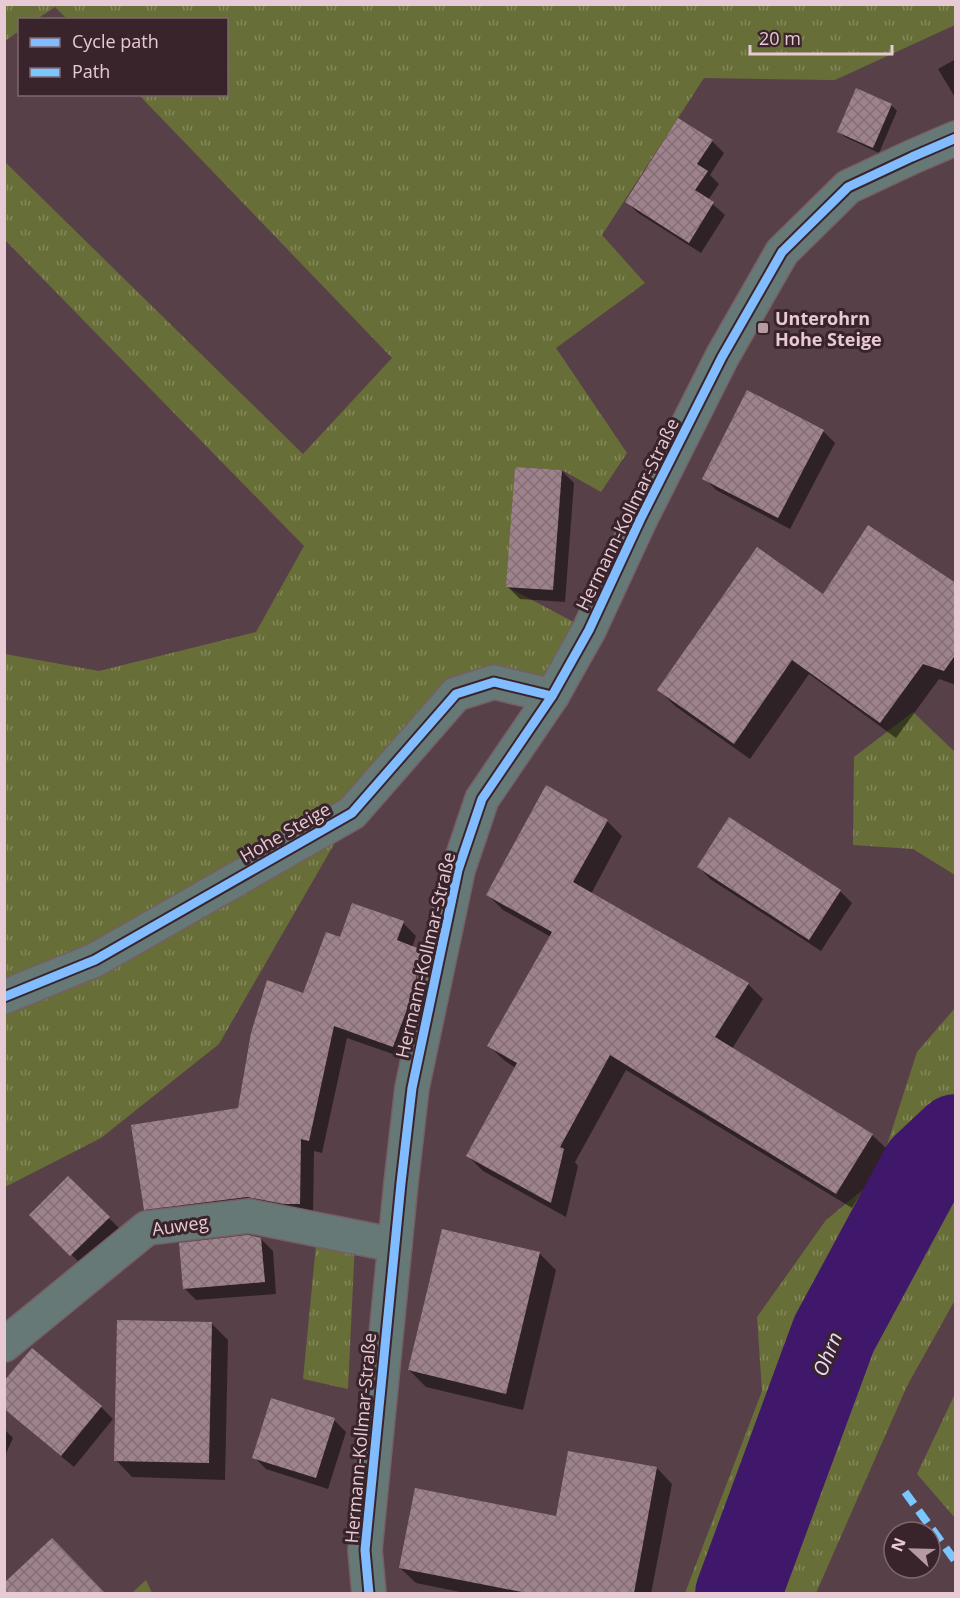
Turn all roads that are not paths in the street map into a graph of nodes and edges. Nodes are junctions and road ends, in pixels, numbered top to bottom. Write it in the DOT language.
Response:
graph roads {
  1 [pos="956,138"];
  2 [pos="552,696"];
  3 [pos="4,997"];
  4 [pos="395,1245"];
  5 [pos="4,1346"];
  6 [pos="369,1593"];
  1 -- 2 [label="street, Hermann-Kollmar-Straße"];
  2 -- 3 [label="street, Hohe Steige"];
  2 -- 4 [label="street, Hermann-Kollmar-Straße"];
  4 -- 5 [label="street, Auweg"];
  4 -- 6 [label="street, Hermann-Kollmar-Straße"];
}
